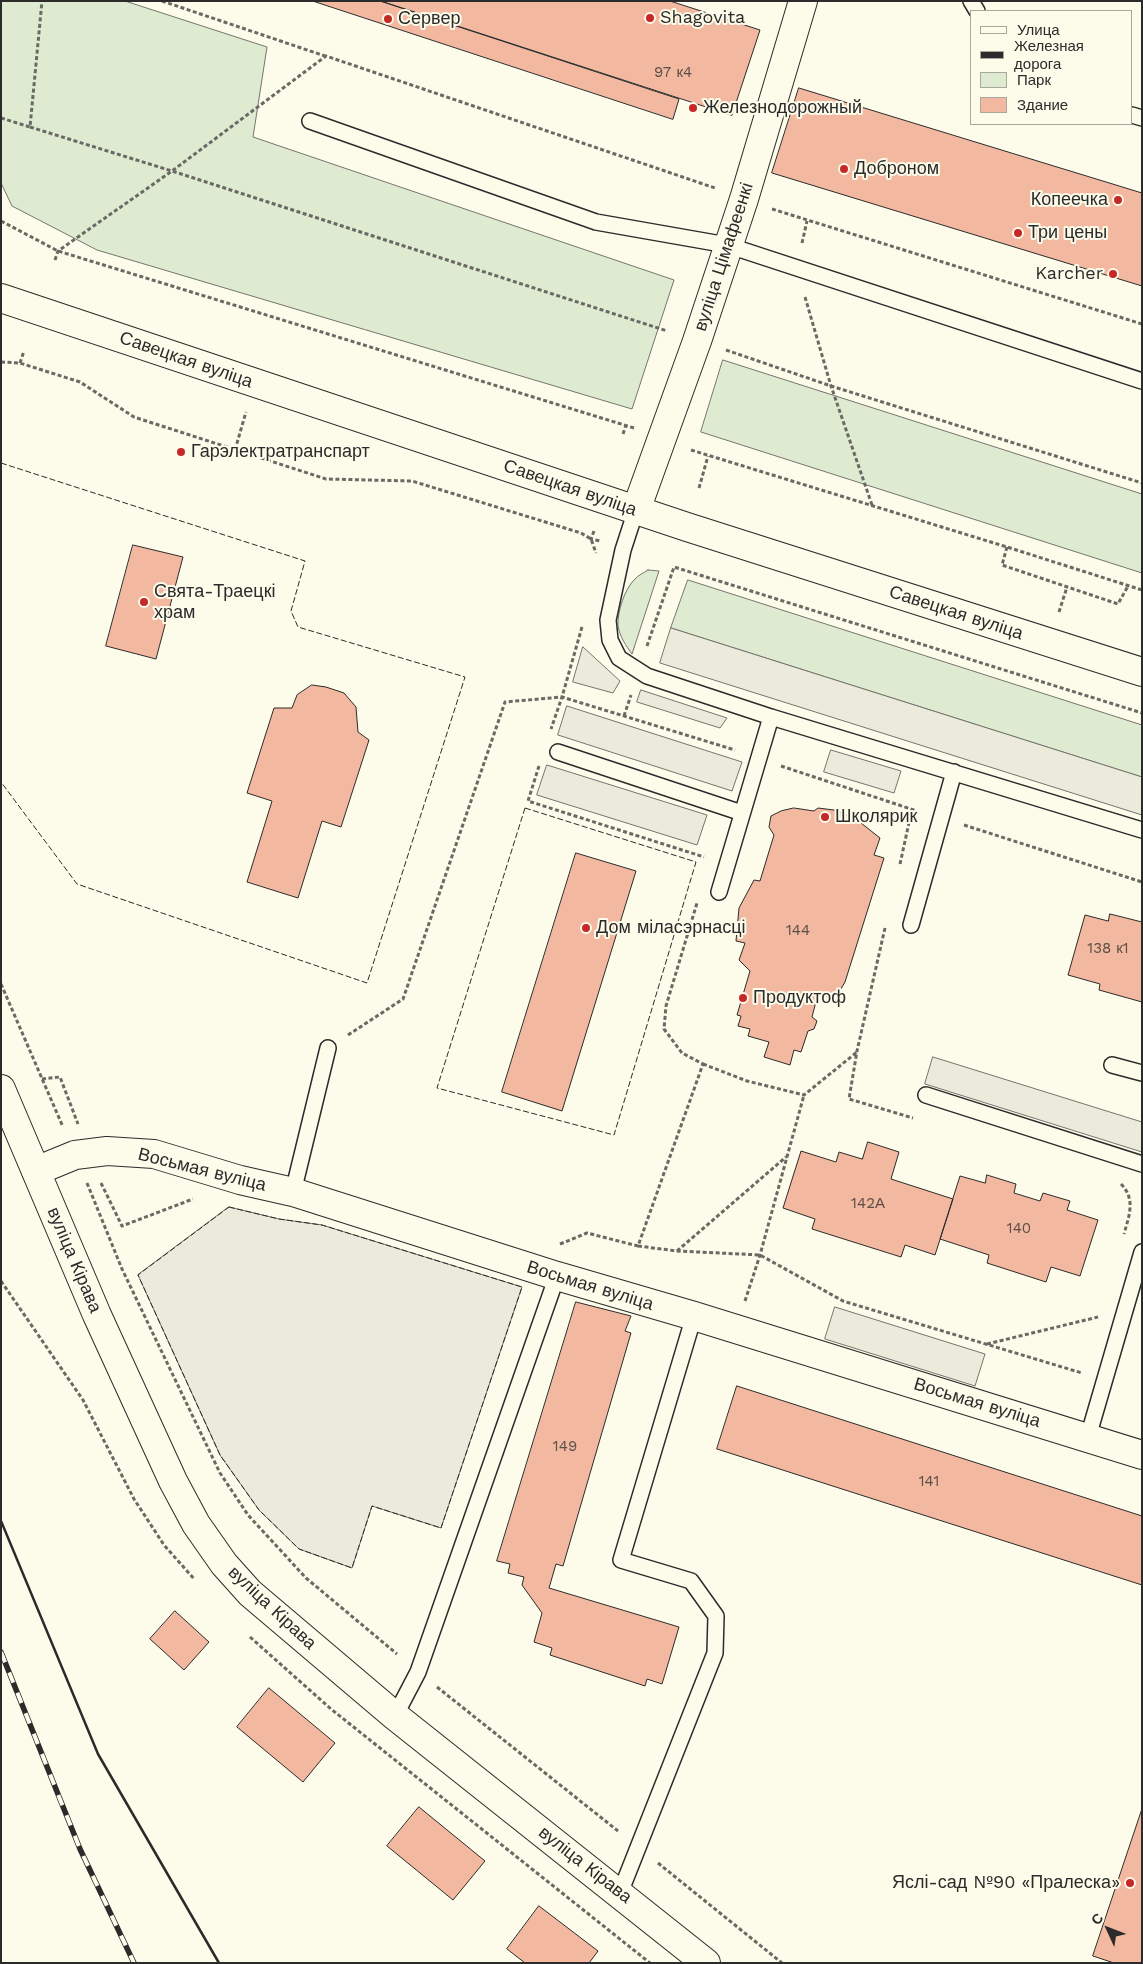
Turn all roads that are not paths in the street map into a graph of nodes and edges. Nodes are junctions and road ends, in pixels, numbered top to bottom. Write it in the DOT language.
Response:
graph roads {
  1 [pos="803,1"];
  2 [pos="310,121"];
  3 [pos="728,245"];
  4 [pos="1,298"];
  5 [pos="1142,381"];
  6 [pos="636,510"];
  7 [pos="1142,672"];
  8 [pos="771,717"];
  9 [pos="558,752"];
  10 [pos="954,772"];
  11 [pos="742,812"];
  12 [pos="1142,830"];
  13 [pos="718,892"];
  14 [pos="911,925"];
  15 [pos="328,1048"];
  16 [pos="1112,1065"];
  17 [pos="1142,1073"];
  18 [pos="1,1089"];
  19 [pos="926,1095"];
  20 [pos="1142,1164"];
  21 [pos="36,1171"];
  22 [pos="293,1192"];
  23 [pos="1142,1252"];
  24 [pos="557,1276"];
  25 [pos="694,1316"];
  26 [pos="1088,1437"];
  27 [pos="1142,1455"];
  28 [pos="395,1716"];
  29 [pos="620,1893"];
  30 [pos="706,1963"];
  1 -- 3 [label="main road, вуліца Цімафеенкі"];
  2 -- 3 [label="lane"];
  3 -- 5 [label="lane"];
  3 -- 6 [label="main road, вуліца Цімафеенкі"];
  4 -- 6 [label="main road, Савецкая вуліца"];
  6 -- 7 [label="main road, Савецкая вуліца"];
  6 -- 8 [label="lane"];
  8 -- 10 [label="lane"];
  8 -- 11 [label="lane"];
  9 -- 11 [label="lane"];
  10 -- 12 [label="lane"];
  10 -- 14 [label="lane"];
  11 -- 13 [label="lane"];
  15 -- 22 [label="lane"];
  16 -- 17 [label="lane"];
  18 -- 21 [label="main road, вуліца Кірава"];
  19 -- 20 [label="lane"];
  21 -- 22 [label="main road, Восьмая вуліца"];
  21 -- 28 [label="main road, вуліца Кірава"];
  22 -- 24 [label="main road, Восьмая вуліца"];
  23 -- 26 [label="lane"];
  24 -- 25 [label="main road, Восьмая вуліца"];
  24 -- 28 [label="lane"];
  25 -- 26 [label="main road, Восьмая вуліца"];
  25 -- 29 [label="lane"];
  26 -- 27 [label="main road, Восьмая вуліца"];
  28 -- 29 [label="main road, вуліца Кірава"];
  29 -- 30 [label="main road, вуліца Кірава"];
}
